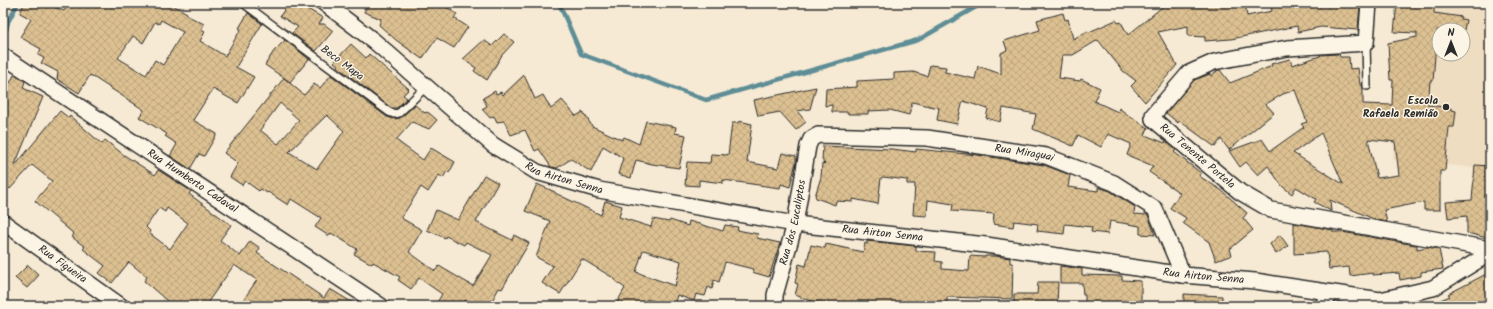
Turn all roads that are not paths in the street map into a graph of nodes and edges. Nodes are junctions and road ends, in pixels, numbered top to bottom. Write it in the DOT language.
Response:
graph roads {
  1 [pos="243,3"];
  2 [pos="324,3"];
  3 [pos="1369,3"];
  4 [pos="1366,43"];
  5 [pos="3,56"];
  6 [pos="1367,86"];
  7 [pos="426,87"];
  8 [pos="811,139"];
  9 [pos="3,222"];
  10 [pos="795,224"];
  11 [pos="1490,249"];
  12 [pos="1490,253"];
  13 [pos="1184,275"];
  14 [pos="1331,293"];
  15 [pos="1376,303"];
  16 [pos="121,306"];
  17 [pos="381,306"];
  18 [pos="776,306"];
  19 [pos="1322,306"];
  1 -- 7 [label="lane, Beco Mapa"];
  2 -- 7 [label="street, Rua Airton Senna"];
  3 -- 4 [label="street"];
  4 -- 6 [label="lane"];
  4 -- 11 [label="street, Rua Tenente Portela"];
  5 -- 17 [label="street, Rua Humberto Cadaval"];
  7 -- 10 [label="street, Rua Airton Senna"];
  8 -- 10 [label="street, Rua dos Eucaliptos"];
  8 -- 13 [label="street, Rua Miraguai"];
  9 -- 16 [label="street, Rua Figueira"];
  10 -- 13 [label="street, Rua Airton Senna"];
  10 -- 18 [label="street, Rua dos Eucaliptos"];
  12 -- 15 [label="street, Rua Airton Senna"];
  13 -- 14 [label="street, Rua Airton Senna"];
  14 -- 15 [label="street, Rua Airton Senna"];
  14 -- 19 [label="street"];
}
